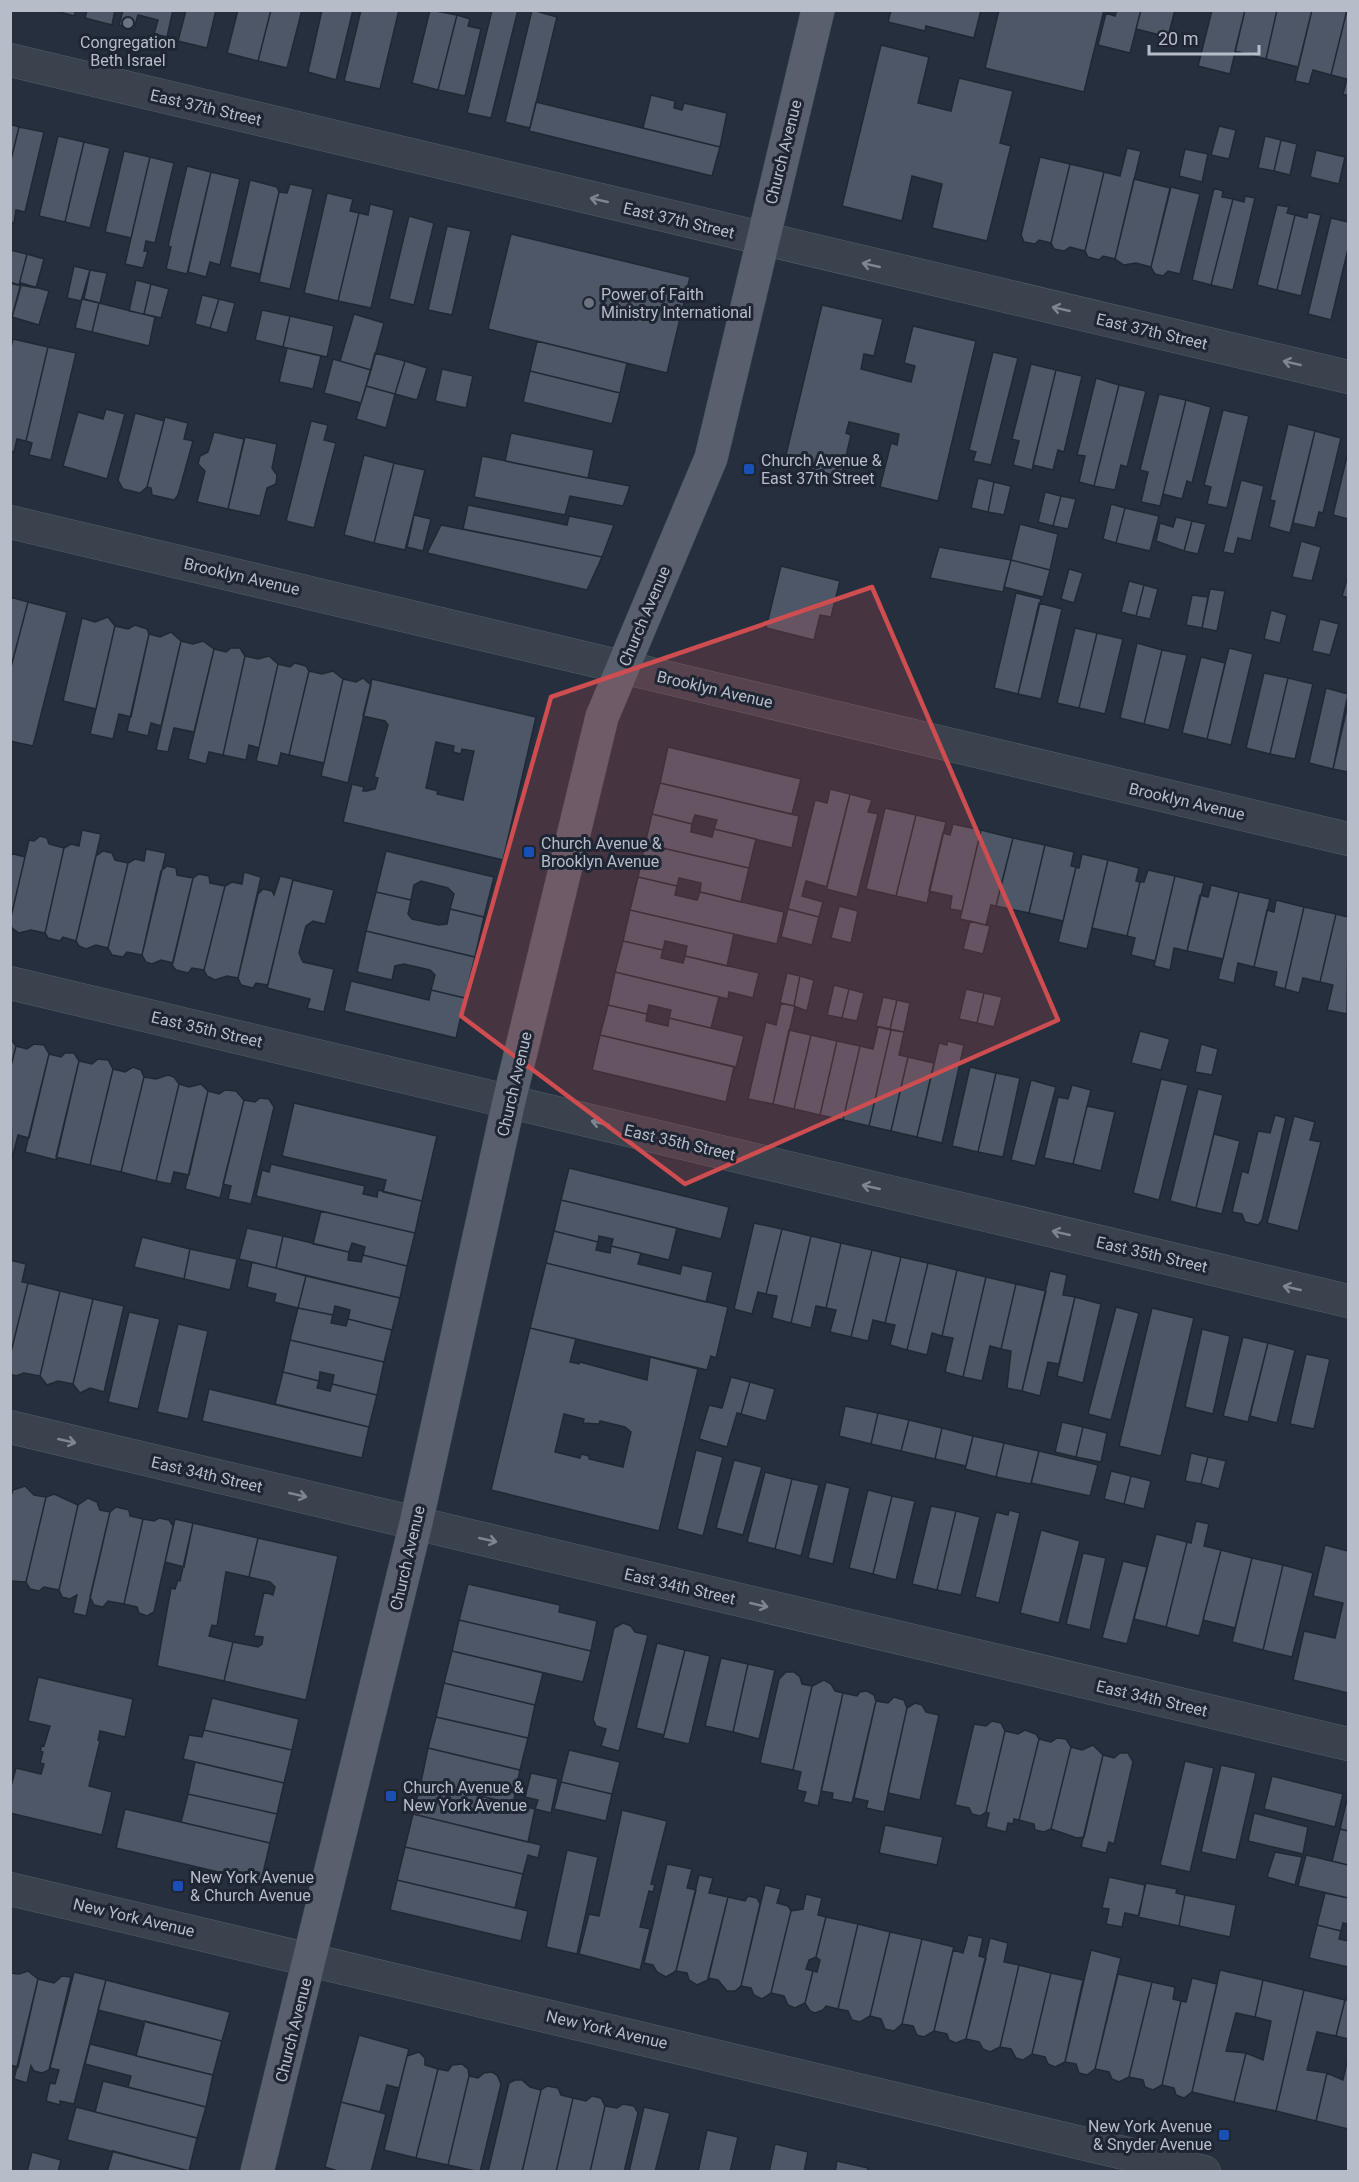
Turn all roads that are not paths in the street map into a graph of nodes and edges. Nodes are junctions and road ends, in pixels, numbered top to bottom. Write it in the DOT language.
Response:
graph roads {
  1 [pos="818,10"];
  2 [pos="10,60"];
  3 [pos="763,240"];
  4 [pos="1348,377"];
  5 [pos="10,522"];
  6 [pos="623,668"];
  7 [pos="1348,839"];
  8 [pos="10,983"];
  9 [pos="509,1101"];
  10 [pos="1348,1301"];
  11 [pos="10,1427"];
  12 [pos="416,1523"];
  13 [pos="1348,1744"];
  14 [pos="10,1888"];
  15 [pos="311,1959"];
  16 [pos="257,2172"];
  17 [pos="1204,2172"];
  1 -- 3 [label="main road, Church Avenue"];
  3 -- 2 [label="street, East 37th Street, one-way"];
  4 -- 3 [label="street, East 37th Street, one-way"];
  3 -- 6 [label="main road, Church Avenue"];
  5 -- 6 [label="street, Brooklyn Avenue"];
  6 -- 7 [label="street, Brooklyn Avenue"];
  6 -- 9 [label="main road, Church Avenue"];
  8 -- 9 [label="street, East 35th Street"];
  10 -- 9 [label="street, East 35th Street, one-way"];
  9 -- 12 [label="main road, Church Avenue"];
  11 -- 12 [label="street, East 34th Street, one-way"];
  12 -- 13 [label="street, East 34th Street, one-way"];
  12 -- 15 [label="main road, Church Avenue"];
  14 -- 15 [label="street, New York Avenue"];
  15 -- 16 [label="main road, Church Avenue"];
  15 -- 17 [label="street, New York Avenue"];
}
